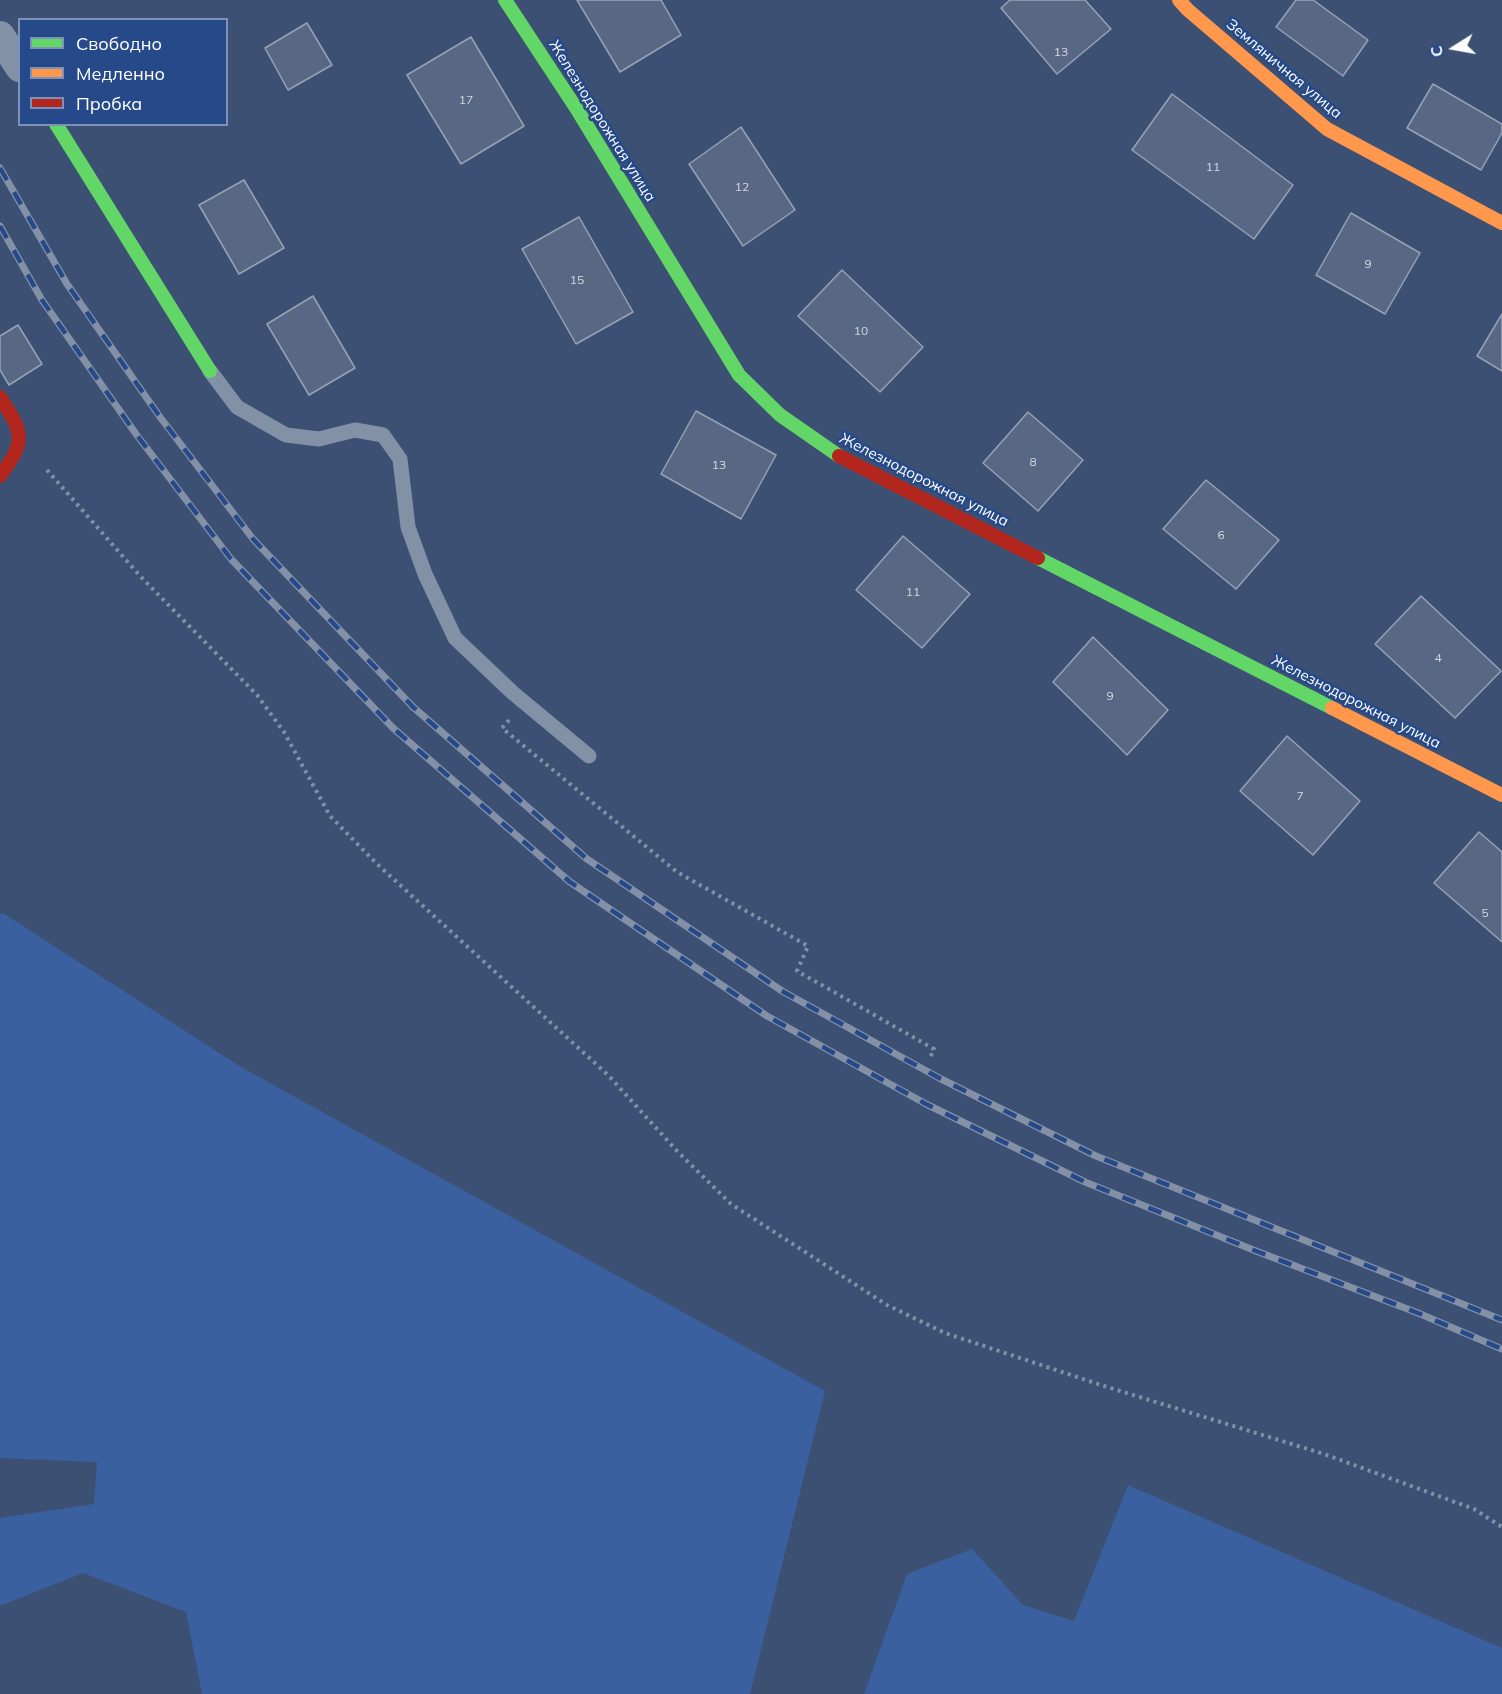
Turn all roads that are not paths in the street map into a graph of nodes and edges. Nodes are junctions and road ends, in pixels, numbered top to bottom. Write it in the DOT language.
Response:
graph roads {
  1 [pos="505,0"];
  2 [pos="1179,0"];
  3 [pos="0,36"];
  4 [pos="18,64"];
  5 [pos="57,126"];
  6 [pos="1502,223"];
  7 [pos="210,371"];
  8 [pos="0,397"];
  9 [pos="0,476"];
  10 [pos="589,756"];
  11 [pos="1502,795"];
  1 -- 11 [label="street, Железнодорожная улица"];
  2 -- 6 [label="street, Земляничная улица"];
  3 -- 4 [label="street"];
  5 -- 7 [label="street"];
  7 -- 10 [label="lane"];
  8 -- 9 [label="street"];
}
